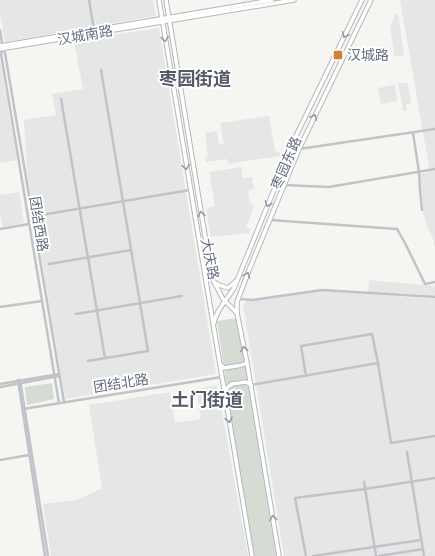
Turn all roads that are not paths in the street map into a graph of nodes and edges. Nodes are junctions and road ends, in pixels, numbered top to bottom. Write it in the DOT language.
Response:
graph roads {
  1 [pos="89,0"];
  2 [pos="159,0"];
  3 [pos="166,0"];
  4 [pos="272,0"];
  5 [pos="293,0"];
  6 [pos="371,0"];
  7 [pos="361,1"];
  8 [pos="169,19"];
  9 [pos="162,20"];
  10 [pos="0,30"];
  11 [pos="94,32"];
  12 [pos="1,47"];
  13 [pos="101,70"];
  14 [pos="61,98"];
  15 [pos="435,129"];
  16 [pos="413,133"];
  17 [pos="299,149"];
  18 [pos="435,169"];
  19 [pos="420,172"];
  20 [pos="284,185"];
  21 [pos="190,190"];
  22 [pos="123,201"];
  23 [pos="80,208"];
  24 [pos="422,210"];
  25 [pos="41,215"];
  26 [pos="270,220"];
  27 [pos="29,224"];
  28 [pos="0,228"];
  29 [pos="131,250"];
  30 [pos="88,257"];
  31 [pos="49,264"];
  32 [pos="210,266"];
  33 [pos="203,268"];
  34 [pos="213,281"];
  35 [pos="237,281"];
  36 [pos="435,282"];
  37 [pos="182,296"];
  38 [pos="435,297"];
  39 [pos="238,299"];
  40 [pos="42,301"];
  41 [pos="225,302"];
  42 [pos="140,303"];
  43 [pos="0,307"];
  44 [pos="97,310"];
  45 [pos="238,313"];
  46 [pos="76,314"];
  47 [pos="213,326"];
  48 [pos="105,358"];
  49 [pos="88,361"];
  50 [pos="219,363"];
  51 [pos="247,363"];
  52 [pos="378,363"];
  53 [pos="59,375"];
  54 [pos="55,376"];
  55 [pos="306,376"];
  56 [pos="222,377"];
  57 [pos="19,382"];
  58 [pos="0,384"];
  59 [pos="251,385"];
  60 [pos="0,387"];
  61 [pos="224,390"];
  62 [pos="64,402"];
  63 [pos="60,403"];
  64 [pos="24,409"];
  65 [pos="435,436"];
  66 [pos="406,452"];
  67 [pos="30,455"];
  68 [pos="0,460"];
  69 [pos="435,478"];
  70 [pos="412,481"];
  71 [pos="364,482"];
  72 [pos="365,489"];
  73 [pos="421,540"];
  74 [pos="374,547"];
  75 [pos="423,549"];
  76 [pos="47,556"];
  77 [pos="252,556"];
  78 [pos="279,556"];
  79 [pos="306,556"];
  80 [pos="313,556"];
  81 [pos="377,556"];
  82 [pos="424,556"];
  1 -- 11 [label="street"];
  2 -- 9 [label="main road, 大庆路"];
  3 -- 8 [label="main road, 大庆路"];
  4 -- 8 [label="main road"];
  5 -- 8 [label="main road"];
  17 -- 6 [label="main road, 枣园东路, one-way"];
  7 -- 35 [label="main road, 枣园东路, one-way"];
  8 -- 9 [label="main road, 汉城南路"];
  32 -- 8 [label="main road, 大庆路, one-way"];
  9 -- 11 [label="main road, 汉城南路"];
  9 -- 21 [label="main road, 大庆路, one-way"];
  10 -- 12 [label="street, 团结西路"];
  11 -- 12 [label="main road, 汉城南路"];
  12 -- 27 [label="street, 团结西路"];
  12 -- 53 [label="street, 团结西路"];
  13 -- 22 [label="street"];
  14 -- 23 [label="street"];
  15 -- 16 [label="street"];
  16 -- 17 [label="street"];
  16 -- 19 [label="street"];
  17 -- 20 [label="main road, 枣园东路"];
  18 -- 19 [label="street"];
  19 -- 20 [label="street"];
  19 -- 24 [label="street"];
  20 -- 26 [label="main road, 枣园东路"];
  21 -- 22 [label="street"];
  21 -- 33 [label="main road, 大庆路"];
  22 -- 23 [label="street"];
  22 -- 29 [label="street"];
  23 -- 25 [label="street"];
  23 -- 30 [label="street"];
  26 -- 36 [label="street"];
  39 -- 26 [label="main road, 枣园东路, one-way"];
  27 -- 28 [label="street"];
  27 -- 40 [label="street, 团结西路"];
  29 -- 30 [label="street"];
  29 -- 42 [label="street"];
  30 -- 31 [label="street"];
  30 -- 44 [label="street"];
  32 -- 33 [label="main road"];
  32 -- 34 [label="main road, 大庆路"];
  33 -- 47 [label="main road, 大庆路"];
  34 -- 35 [label="main road"];
  34 -- 41 [label="main road, 大庆路"];
  35 -- 41 [label="main road, 枣园东路"];
  37 -- 42 [label="street"];
  38 -- 39 [label="street"];
  39 -- 45 [label="main road, 枣园东路"];
  40 -- 43 [label="street"];
  40 -- 54 [label="street, 团结西路"];
  41 -- 45 [label="main road, 大庆路"];
  41 -- 47 [label="main road, 枣园东路"];
  42 -- 44 [label="street"];
  42 -- 48 [label="street"];
  44 -- 46 [label="street"];
  44 -- 48 [label="street"];
  51 -- 45 [label="main road, one-way"];
  47 -- 50 [label="main road, 大庆路"];
  48 -- 49 [label="street"];
  50 -- 51 [label="main road"];
  50 -- 56 [label="main road, 大庆路"];
  51 -- 59 [label="main road"];
  52 -- 55 [label="street"];
  52 -- 55 [label="street"];
  52 -- 65 [label="street"];
  53 -- 54 [label="street"];
  53 -- 62 [label="street, 团结西路"];
  54 -- 57 [label="street"];
  54 -- 63 [label="street, 团结西路"];
  55 -- 59 [label="street"];
  56 -- 61 [label="main road, 大庆路"];
  56 -- 62 [label="street, 团结北路"];
  57 -- 58 [label="street"];
  57 -- 60 [label="street"];
  57 -- 64 [label="street"];
  59 -- 61 [label="main road"];
  78 -- 59 [label="main road, one-way"];
  61 -- 77 [label="main road, 大庆路, one-way"];
  62 -- 63 [label="street, 团结北路"];
  63 -- 64 [label="street, 团结北路"];
  64 -- 67 [label="street"];
  66 -- 70 [label="street"];
  67 -- 68 [label="street"];
  67 -- 76 [label="street"];
  69 -- 70 [label="street"];
  70 -- 72 [label="street"];
  70 -- 73 [label="street"];
  71 -- 72 [label="street"];
  72 -- 74 [label="street"];
  72 -- 79 [label="street"];
  73 -- 74 [label="street"];
  73 -- 75 [label="street"];
  74 -- 80 [label="street"];
  74 -- 81 [label="street"];
  75 -- 81 [label="street"];
  75 -- 82 [label="street"];
}
